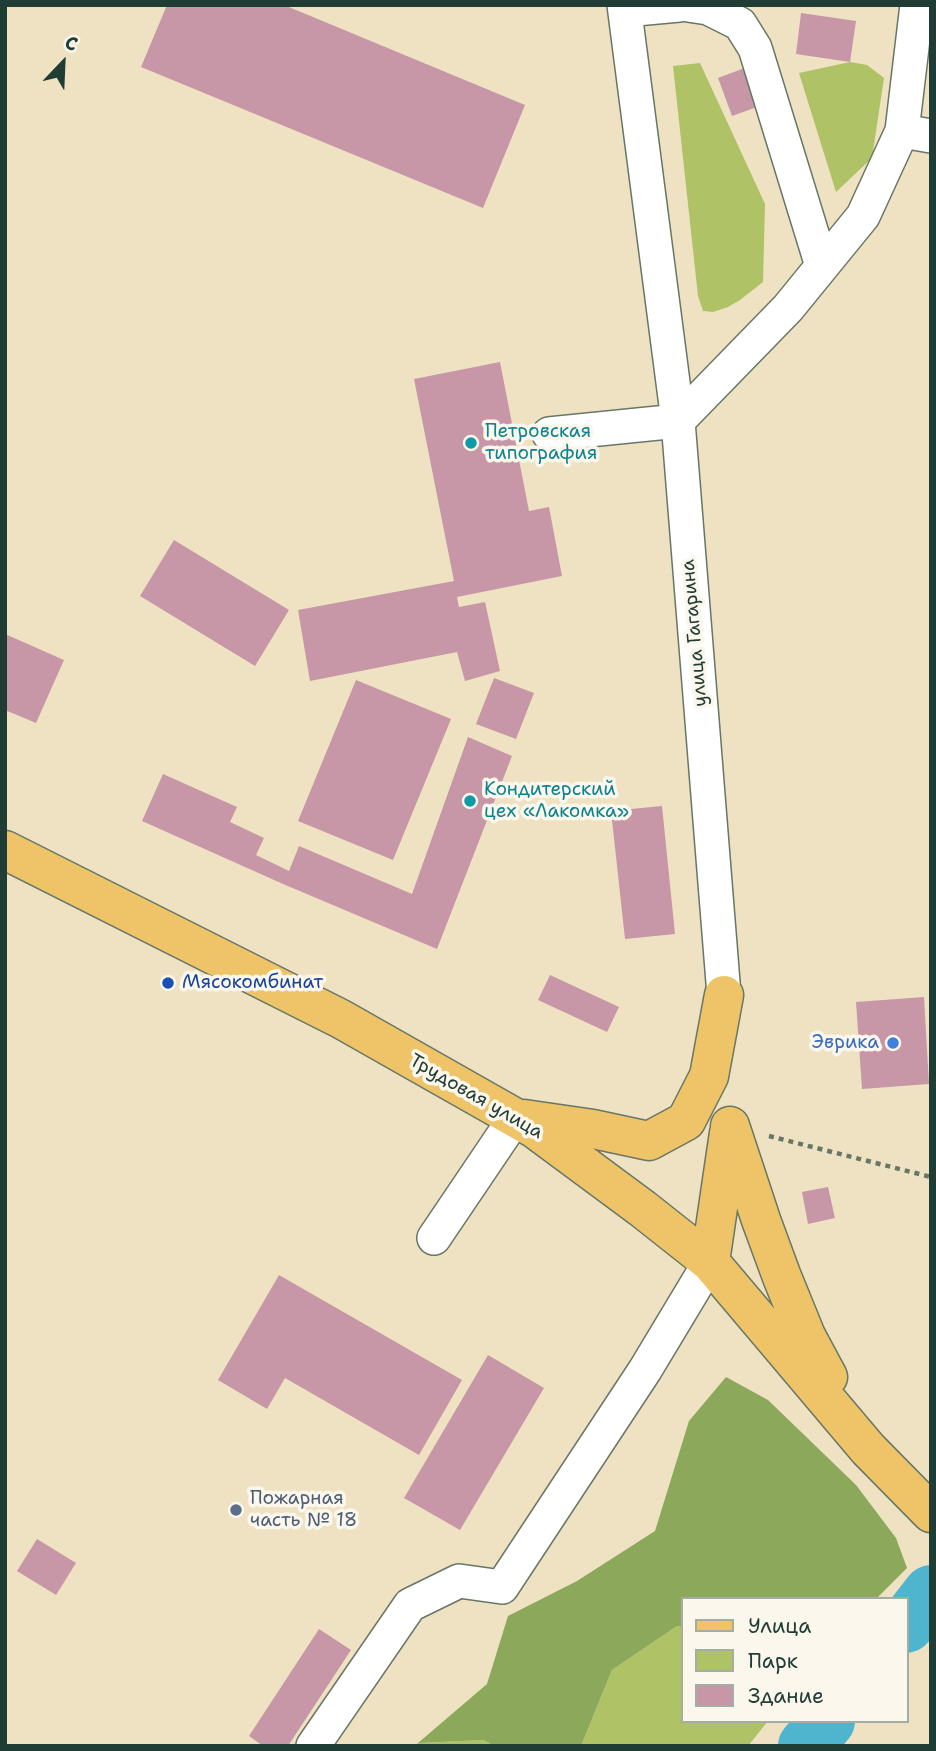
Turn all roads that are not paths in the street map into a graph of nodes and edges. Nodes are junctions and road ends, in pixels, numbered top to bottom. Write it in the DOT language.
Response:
graph roads {
  1 [pos="678,5"];
  2 [pos="688,5"];
  3 [pos="918,5"];
  4 [pos="624,8"];
  5 [pos="916,134"];
  6 [pos="822,266"];
  7 [pos="678,421"];
  8 [pos="549,434"];
  9 [pos="5,850"];
  10 [pos="724,995"];
  11 [pos="515,1118"];
  12 [pos="730,1126"];
  13 [pos="434,1238"];
  14 [pos="710,1262"];
  15 [pos="868,1449"];
  16 [pos="931,1513"];
  17 [pos="313,1746"];
  1 -- 4 [label="street"];
  2 -- 6 [label="street"];
  3 -- 5 [label="street"];
  4 -- 7 [label="street, улица Гагарина"];
  5 -- 6 [label="street"];
  6 -- 7 [label="street"];
  7 -- 8 [label="street"];
  7 -- 10 [label="street, улица Гагарина"];
  9 -- 11 [label="main road, Трудовая улица"];
  10 -- 11 [label="main road"];
  10 -- 12 [label="main road, улица Гагарина"];
  11 -- 13 [label="street"];
  11 -- 14 [label="main road, Трудовая улица"];
  12 -- 14 [label="main road, улица Гагарина"];
  12 -- 15 [label="main road"];
  14 -- 15 [label="main road, Трудовая улица"];
  14 -- 17 [label="street"];
  15 -- 16 [label="main road"];
}
